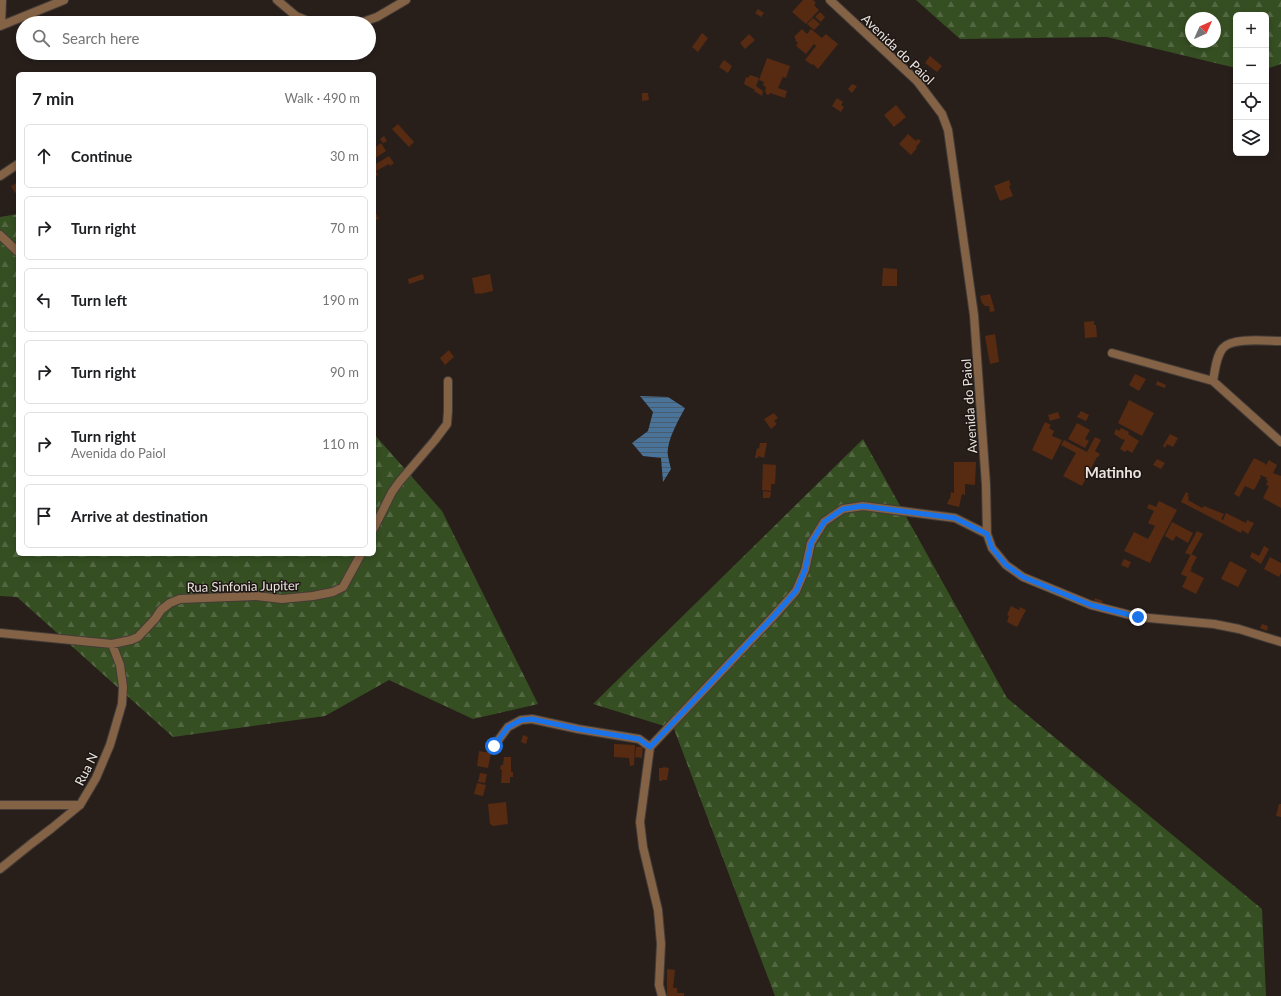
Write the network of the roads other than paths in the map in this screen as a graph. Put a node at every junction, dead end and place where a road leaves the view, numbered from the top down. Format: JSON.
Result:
{"nodes":[{"id":1,"x":2,"y":0,"type":"edge"},
{"id":2,"x":64,"y":0,"type":"edge"},
{"id":3,"x":277,"y":0,"type":"edge"},
{"id":4,"x":406,"y":0,"type":"edge"},
{"id":5,"x":830,"y":0,"type":"edge"},
{"id":6,"x":25,"y":16,"type":"edge"},
{"id":7,"x":296,"y":16,"type":"edge"},
{"id":8,"x":376,"y":17,"type":"edge"},
{"id":9,"x":16,"y":20,"type":"edge"},
{"id":10,"x":1,"y":26,"type":"edge"},
{"id":11,"x":16,"y":165,"type":"edge"},
{"id":12,"x":0,"y":176,"type":"edge"},
{"id":13,"x":0,"y":235,"type":"edge"},
{"id":14,"x":16,"y":250,"type":"edge"},
{"id":15,"x":1281,"y":341,"type":"edge"},
{"id":16,"x":1112,"y":353,"type":"dead end"},
{"id":17,"x":448,"y":381,"type":"dead end"},
{"id":18,"x":1213,"y":381,"type":"junction"},
{"id":19,"x":1281,"y":442,"type":"edge"},
{"id":20,"x":376,"y":524,"type":"edge"},
{"id":21,"x":987,"y":534,"type":"junction"},
{"id":22,"x":360,"y":556,"type":"edge"},
{"id":23,"x":0,"y":633,"type":"edge"},
{"id":24,"x":1281,"y":642,"type":"edge"},
{"id":25,"x":112,"y":644,"type":"junction"},
{"id":26,"x":494,"y":746,"type":"dead end"},
{"id":27,"x":650,"y":747,"type":"junction"},
{"id":28,"x":0,"y":805,"type":"edge"},
{"id":29,"x":80,"y":805,"type":"junction"},
{"id":30,"x":0,"y":869,"type":"edge"},
{"id":31,"x":662,"y":996,"type":"edge"}],
"edges":[{"from":1,"to":10,"type":"street"},
{"from":2,"to":6,"type":"street"},
{"from":3,"to":7,"type":"street"},
{"from":4,"to":8,"type":"street"},
{"from":5,"to":21,"type":"street","name":"Avenida do Paiol"},
{"from":9,"to":10,"type":"street"},
{"from":11,"to":12,"type":"street"},
{"from":13,"to":14,"type":"street"},
{"from":15,"to":18,"type":"street"},
{"from":16,"to":18,"type":"street"},
{"from":17,"to":20,"type":"street"},
{"from":18,"to":19,"type":"street"},
{"from":21,"to":24,"type":"street","name":"Avenida do Paiol"},
{"from":21,"to":27,"type":"street"},
{"from":22,"to":25,"type":"street","name":"Rua Sinfonia Jupiter"},
{"from":23,"to":25,"type":"street","name":"Rua Sinfonia Jupiter"},
{"from":25,"to":29,"type":"street","name":"Rua N"},
{"from":26,"to":27,"type":"street"},
{"from":27,"to":31,"type":"street"},
{"from":28,"to":29,"type":"street"},
{"from":29,"to":30,"type":"street","name":"Rua N"}]}
